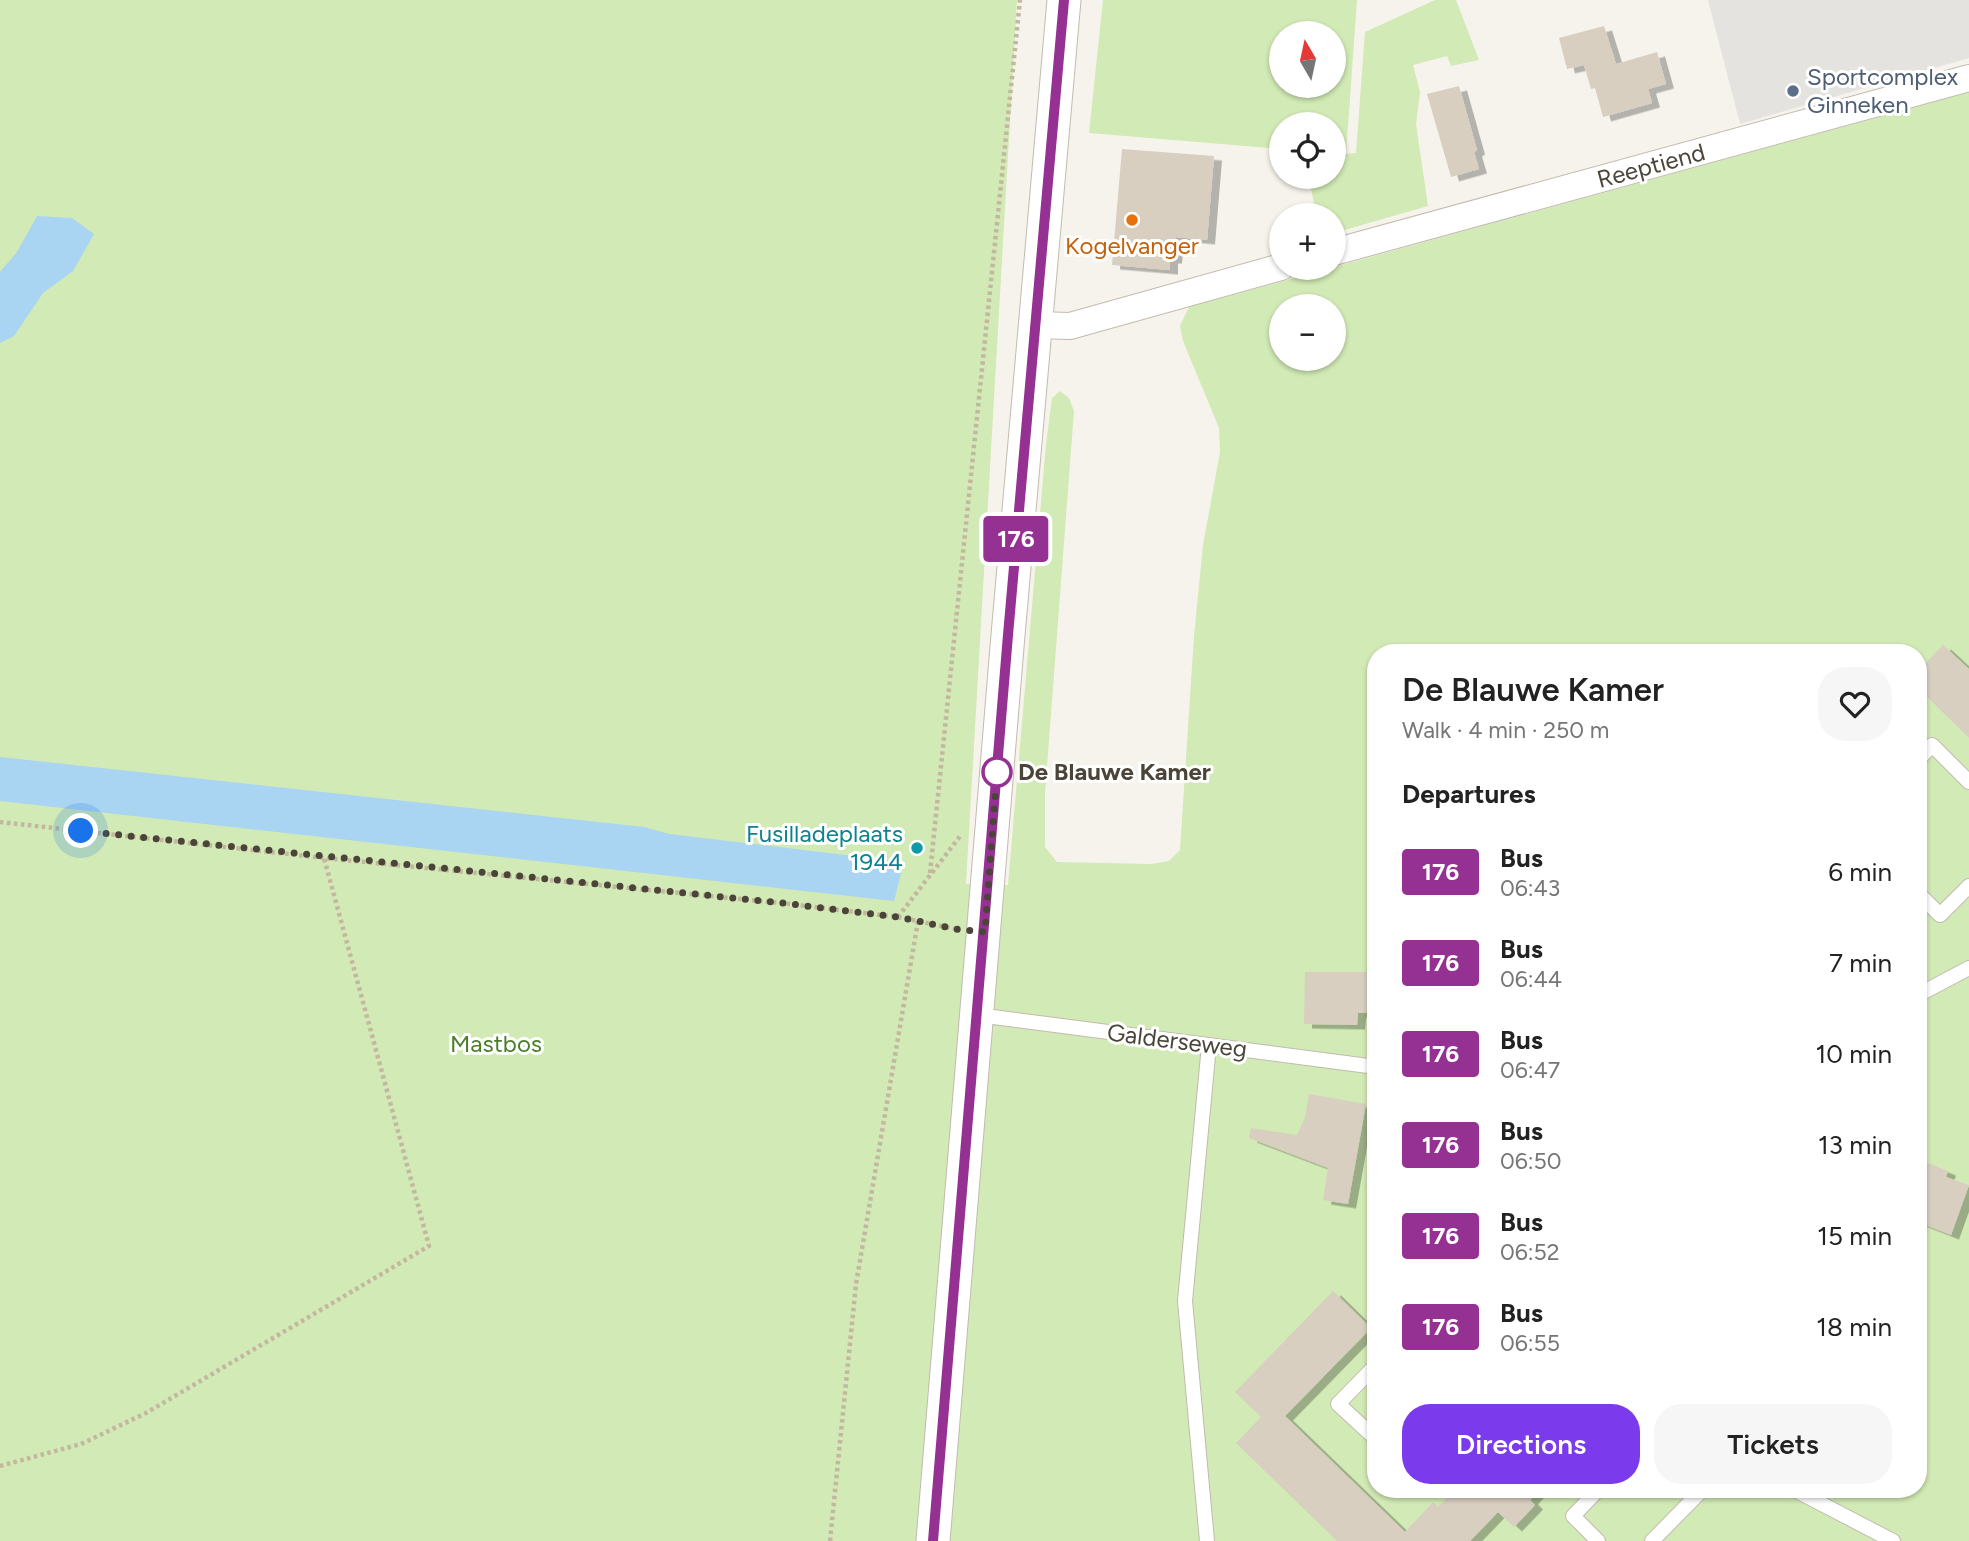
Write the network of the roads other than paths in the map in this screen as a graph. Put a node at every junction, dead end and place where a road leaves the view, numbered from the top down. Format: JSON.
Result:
{"nodes":[{"id":1,"x":1064,"y":0,"type":"edge"},
{"id":2,"x":1969,"y":78,"type":"edge"},
{"id":3,"x":1346,"y":250,"type":"edge"},
{"id":4,"x":1269,"y":270,"type":"edge"},
{"id":5,"x":1035,"y":325,"type":"junction"},
{"id":6,"x":1927,"y":750,"type":"edge"},
{"id":7,"x":1969,"y":782,"type":"edge"},
{"id":8,"x":1969,"y":886,"type":"edge"},
{"id":9,"x":1927,"y":902,"type":"edge"},
{"id":10,"x":1969,"y":968,"type":"edge"},
{"id":11,"x":1927,"y":990,"type":"edge"},
{"id":12,"x":978,"y":1015,"type":"junction"},
{"id":13,"x":1209,"y":1045,"type":"junction"},
{"id":14,"x":1367,"y":1066,"type":"edge"},
{"id":15,"x":1367,"y":1374,"type":"edge"},
{"id":16,"x":1367,"y":1431,"type":"edge"},
{"id":17,"x":1590,"y":1498,"type":"edge"},
{"id":18,"x":1694,"y":1498,"type":"edge"},
{"id":19,"x":1810,"y":1498,"type":"edge"},
{"id":20,"x":933,"y":1541,"type":"edge"},
{"id":21,"x":1207,"y":1541,"type":"edge"},
{"id":22,"x":1598,"y":1541,"type":"edge"},
{"id":23,"x":1652,"y":1541,"type":"edge"},
{"id":24,"x":1894,"y":1541,"type":"edge"}],
"edges":[{"from":1,"to":5,"type":"street"},
{"from":2,"to":3,"type":"street","name":"Reeptiend"},
{"from":4,"to":5,"type":"street"},
{"from":5,"to":12,"type":"street"},
{"from":6,"to":7,"type":"lane"},
{"from":8,"to":9,"type":"lane"},
{"from":10,"to":11,"type":"lane"},
{"from":12,"to":13,"type":"lane","name":"Galderseweg"},
{"from":12,"to":20,"type":"street"},
{"from":13,"to":14,"type":"lane","name":"Galderseweg"},
{"from":13,"to":21,"type":"lane"},
{"from":15,"to":16,"type":"lane"},
{"from":17,"to":22,"type":"lane"},
{"from":18,"to":23,"type":"lane"},
{"from":19,"to":24,"type":"lane"}]}
